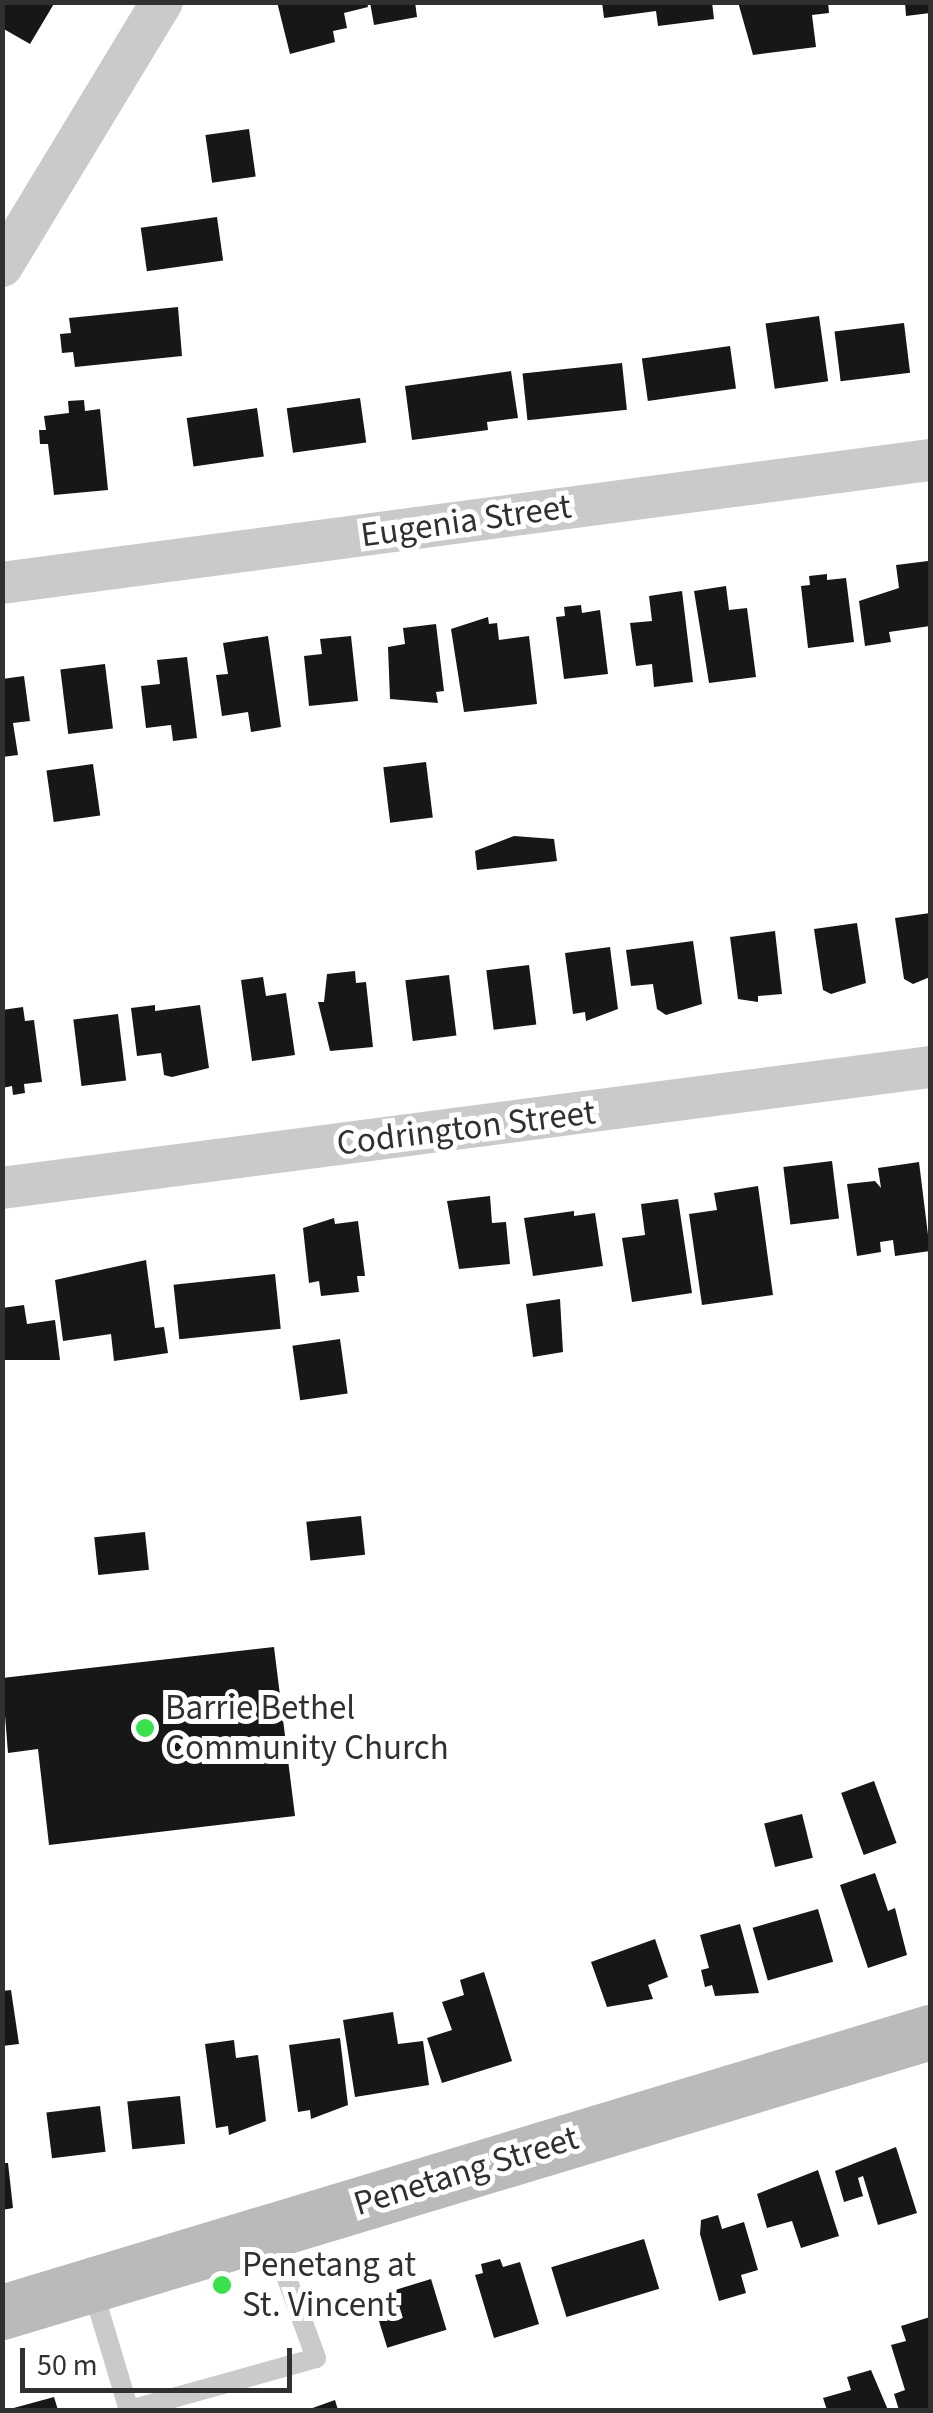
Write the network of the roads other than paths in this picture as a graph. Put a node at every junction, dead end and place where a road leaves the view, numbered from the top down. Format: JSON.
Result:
{"nodes":[{"id":1,"x":162,"y":2,"type":"edge"},
{"id":2,"x":2,"y":266,"type":"edge"},
{"id":3,"x":930,"y":460,"type":"edge"},
{"id":4,"x":2,"y":583,"type":"edge"},
{"id":5,"x":930,"y":1067,"type":"edge"},
{"id":6,"x":2,"y":1188,"type":"edge"},
{"id":7,"x":930,"y":2032,"type":"edge"},
{"id":8,"x":270,"y":2230,"type":"junction"},
{"id":9,"x":92,"y":2285,"type":"junction"},
{"id":10,"x":2,"y":2312,"type":"edge"},
{"id":11,"x":130,"y":2410,"type":"edge"}],
"edges":[{"from":1,"to":2,"type":"street"},
{"from":3,"to":4,"type":"street","name":"Eugenia Street"},
{"from":5,"to":6,"type":"street","name":"Codrington Street"},
{"from":7,"to":8,"type":"street","name":"Penetang Street"},
{"from":8,"to":9,"type":"street","name":"Penetang Street"},
{"from":8,"to":11,"type":"lane"},
{"from":9,"to":10,"type":"street","name":"Penetang Street"},
{"from":9,"to":11,"type":"lane"}]}
